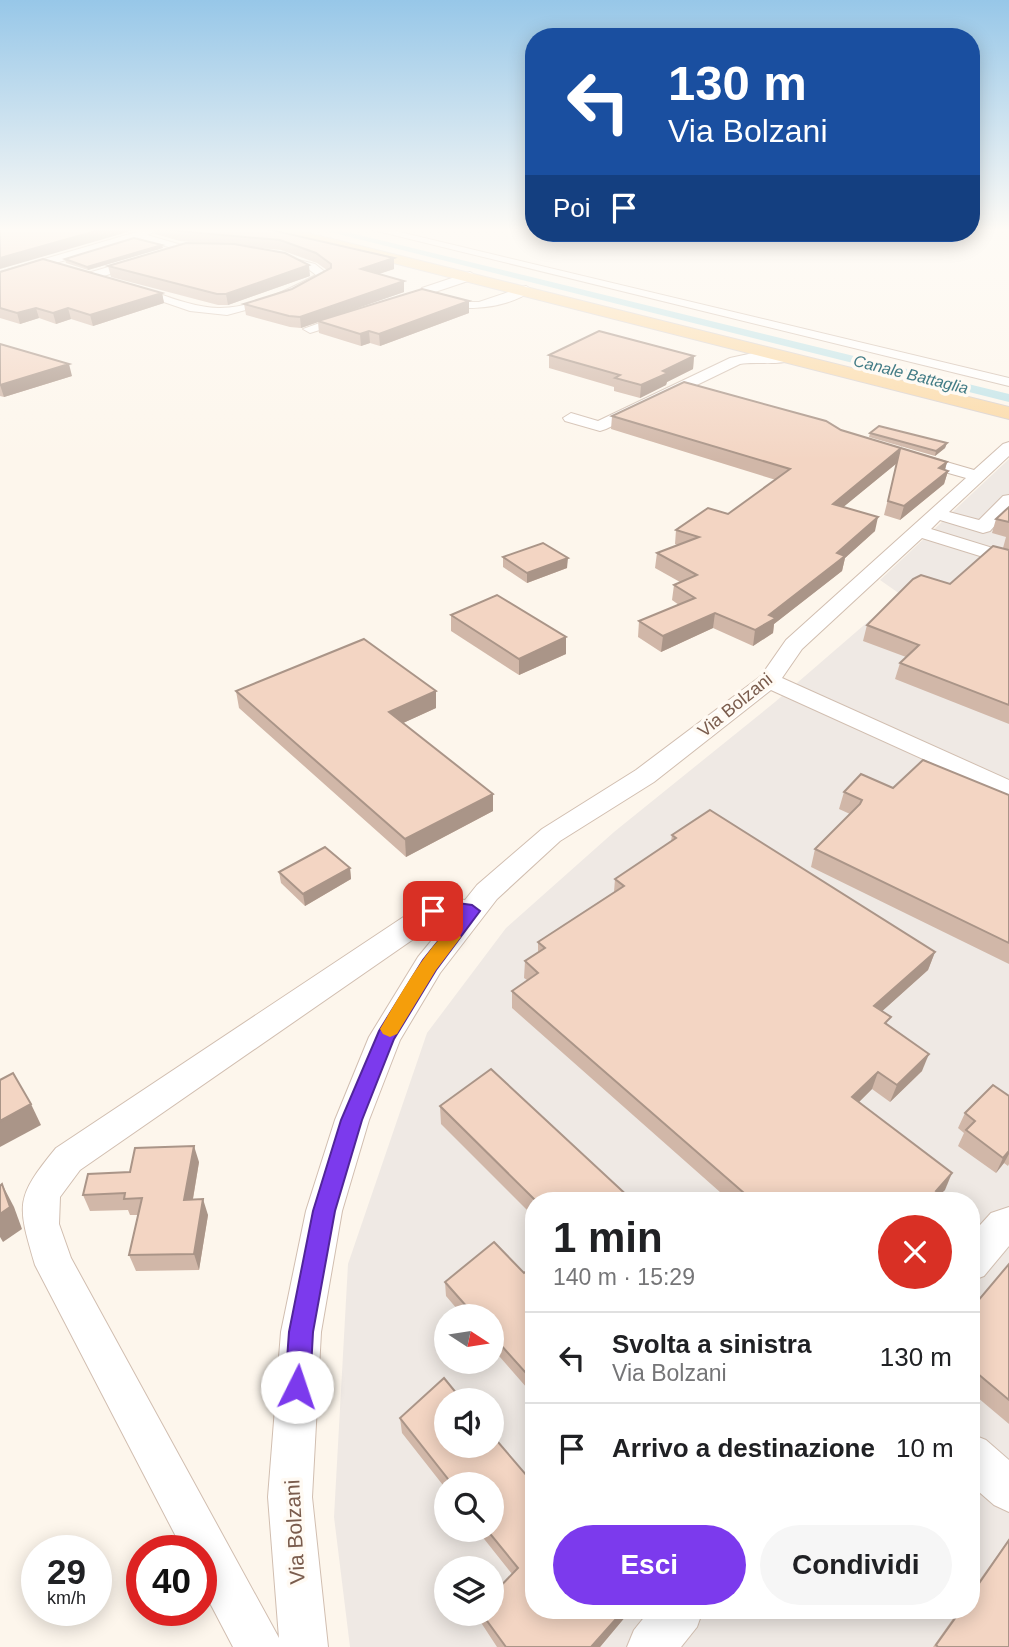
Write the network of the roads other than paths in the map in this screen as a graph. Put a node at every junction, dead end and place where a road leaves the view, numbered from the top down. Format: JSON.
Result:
{"nodes":[{"id":1,"x":196,"y":306,"type":"edge"},
{"id":2,"x":248,"y":306,"type":"edge"},
{"id":3,"x":583,"y":306,"type":"edge"},
{"id":4,"x":697,"y":306,"type":"edge"},
{"id":5,"x":371,"y":309,"type":"edge"},
{"id":6,"x":310,"y":329,"type":"edge"},
{"id":7,"x":747,"y":352,"type":"junction"},
{"id":8,"x":725,"y":365,"type":"junction"},
{"id":9,"x":827,"y":366,"type":"junction"},
{"id":10,"x":1009,"y":379,"type":"edge"},
{"id":11,"x":683,"y":388,"type":"junction"},
{"id":12,"x":701,"y":394,"type":"edge"},
{"id":13,"x":1009,"y":413,"type":"edge"},
{"id":14,"x":571,"y":418,"type":"dead end"},
{"id":15,"x":1009,"y":447,"type":"edge"},
{"id":16,"x":898,"y":453,"type":"edge"},
{"id":17,"x":978,"y":476,"type":"junction"},
{"id":18,"x":1009,"y":500,"type":"edge"},
{"id":19,"x":929,"y":522,"type":"junction"},
{"id":20,"x":1009,"y":559,"type":"edge"},
{"id":21,"x":769,"y":681,"type":"junction"},
{"id":22,"x":1009,"y":790,"type":"edge"},
{"id":23,"x":472,"y":911,"type":"junction"},
{"id":24,"x":1009,"y":1224,"type":"edge"},
{"id":25,"x":980,"y":1253,"type":"edge"},
{"id":26,"x":980,"y":1463,"type":"edge"},
{"id":27,"x":1009,"y":1490,"type":"edge"},
{"id":28,"x":673,"y":1619,"type":"edge"},
{"id":29,"x":290,"y":1646,"type":"edge"},
{"id":30,"x":651,"y":1647,"type":"edge"}],
"edges":[{"from":1,"to":2,"type":"street"},
{"from":3,"to":7,"type":"main road"},
{"from":4,"to":10,"type":"street"},
{"from":5,"to":6,"type":"street"},
{"from":7,"to":8,"type":"street"},
{"from":7,"to":9,"type":"main road"},
{"from":8,"to":9,"type":"street"},
{"from":8,"to":11,"type":"street"},
{"from":9,"to":13,"type":"main road"},
{"from":11,"to":12,"type":"street"},
{"from":11,"to":14,"type":"street"},
{"from":15,"to":17,"type":"street","name":"Via Bolzani"},
{"from":16,"to":17,"type":"street"},
{"from":17,"to":19,"type":"street","name":"Via Bolzani"},
{"from":18,"to":19,"type":"street"},
{"from":19,"to":20,"type":"street"},
{"from":19,"to":21,"type":"street","name":"Via Bolzani"},
{"from":21,"to":22,"type":"street"},
{"from":21,"to":23,"type":"street","name":"Via Bolzani"},
{"from":23,"to":29,"type":"street","name":"Via Bolzani"},
{"from":23,"to":29,"type":"street"},
{"from":24,"to":25,"type":"lane"},
{"from":26,"to":27,"type":"street"},
{"from":28,"to":30,"type":"street"}]}
